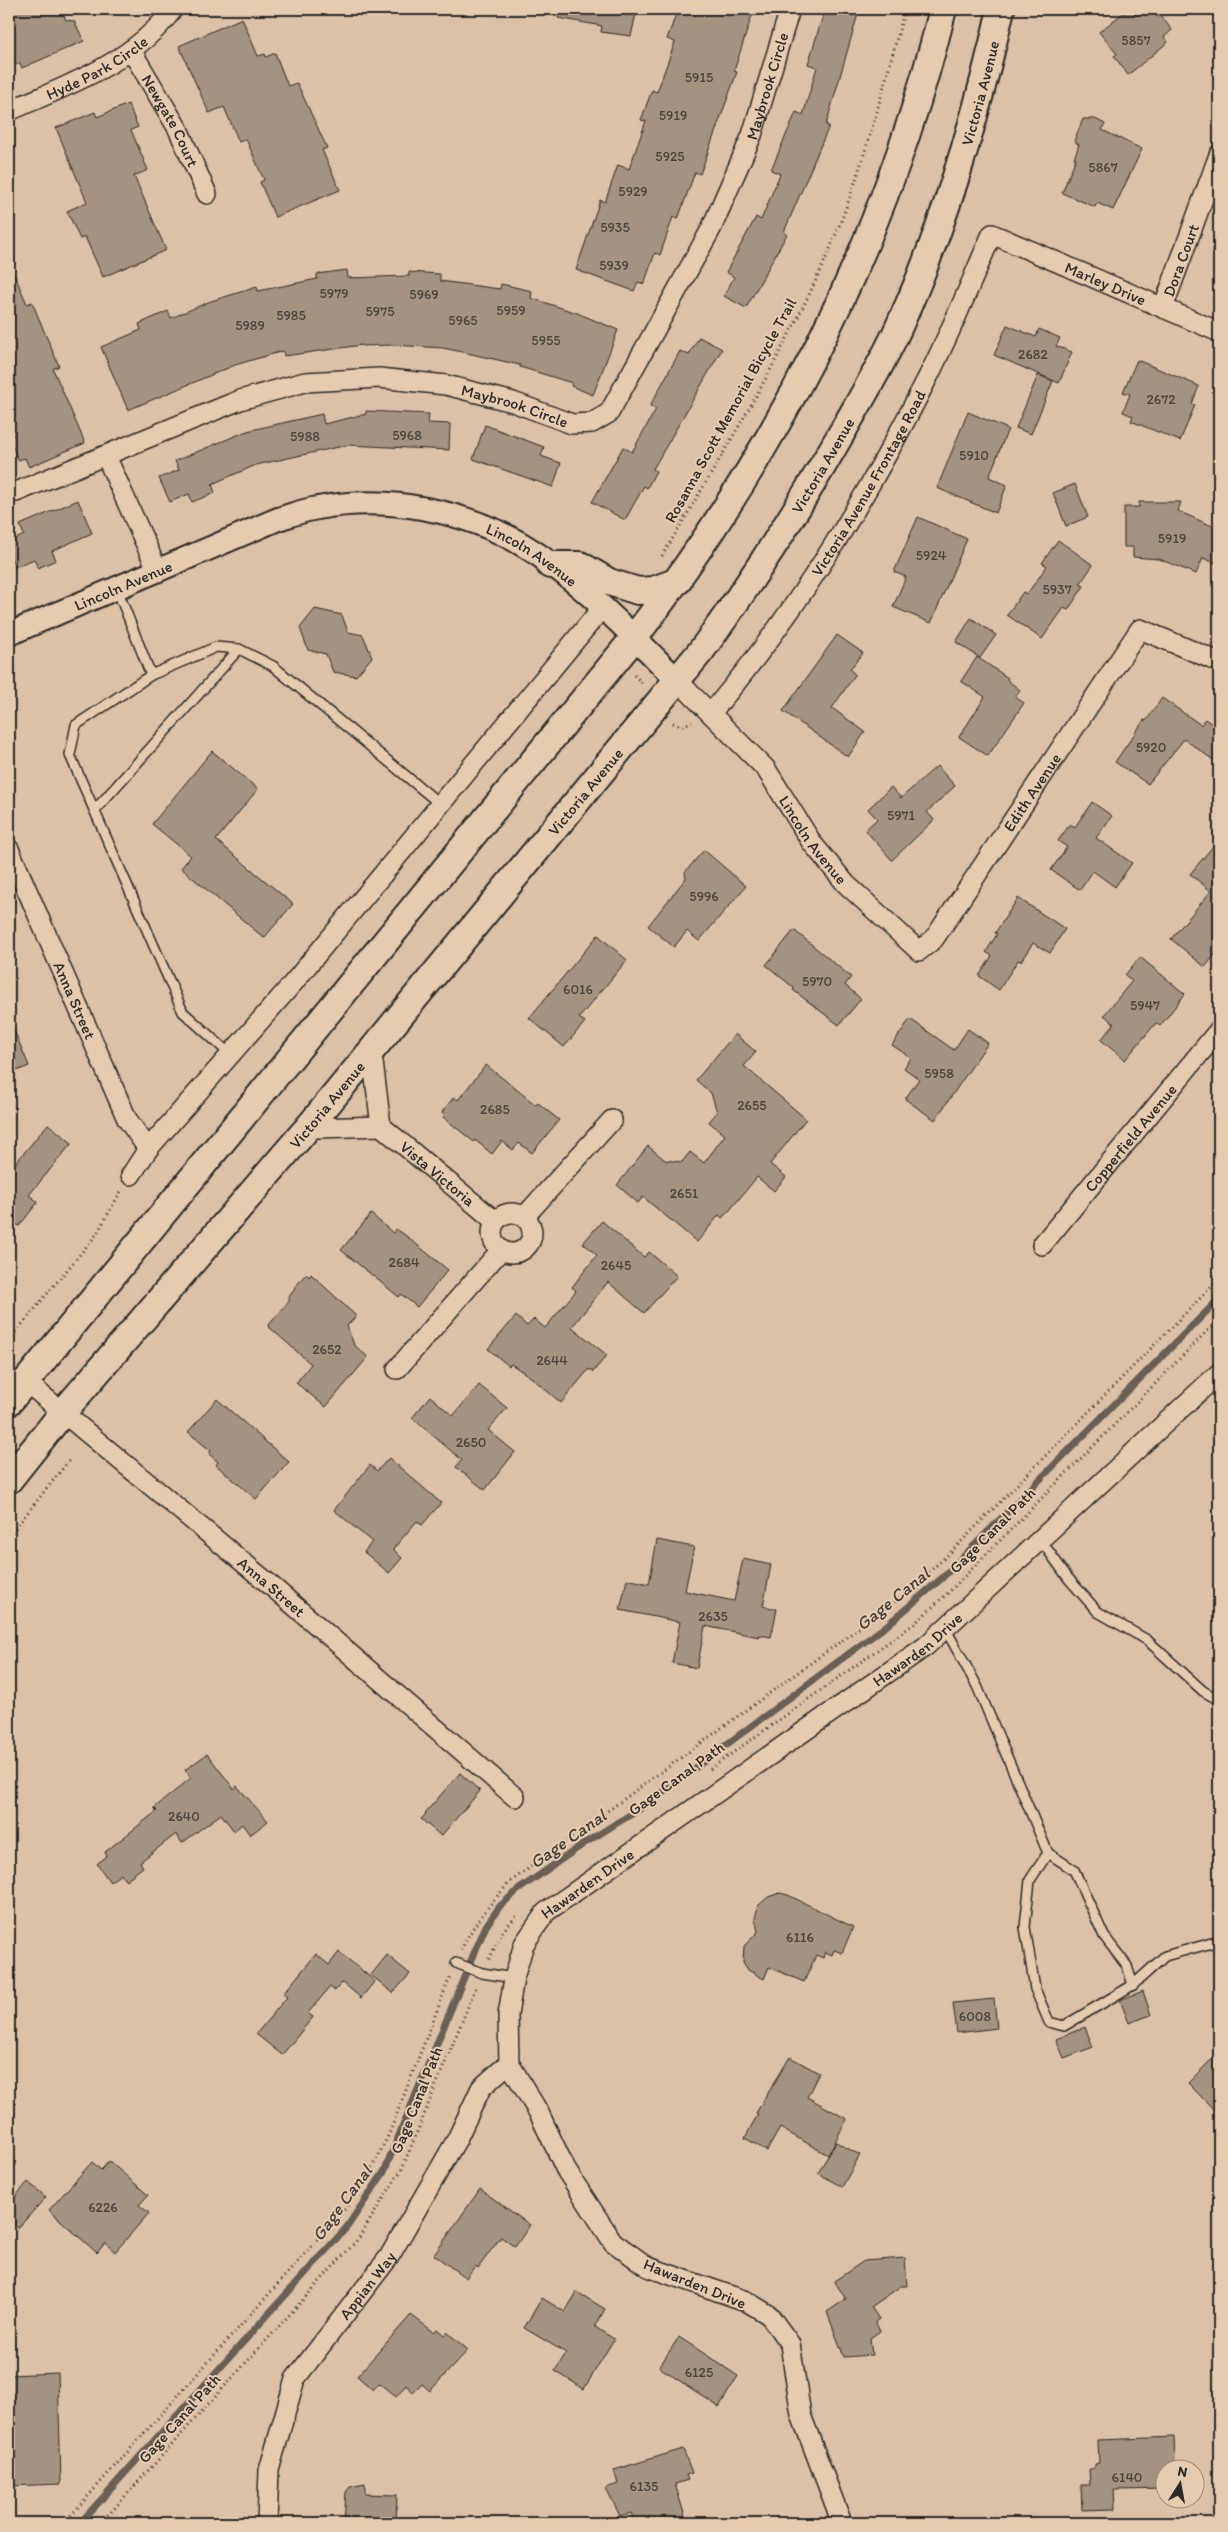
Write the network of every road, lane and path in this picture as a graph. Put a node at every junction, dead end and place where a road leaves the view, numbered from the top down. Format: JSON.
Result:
{"nodes":[{"id":1,"x":173,"y":9,"type":"edge"},
{"id":2,"x":790,"y":9,"type":"edge"},
{"id":3,"x":905,"y":9,"type":"edge"},
{"id":4,"x":943,"y":9,"type":"edge"},
{"id":5,"x":1001,"y":9,"type":"edge"},
{"id":6,"x":131,"y":50,"type":"junction"},
{"id":7,"x":9,"y":111,"type":"edge"},
{"id":8,"x":1219,"y":155,"type":"edge"},
{"id":9,"x":207,"y":194,"type":"dead end"},
{"id":10,"x":992,"y":234,"type":"joint"},
{"id":11,"x":1163,"y":308,"type":"junction"},
{"id":12,"x":1219,"y":332,"type":"edge"},
{"id":13,"x":106,"y":456,"type":"junction"},
{"id":14,"x":9,"y":492,"type":"edge"},
{"id":15,"x":657,"y":564,"type":"dead end"},
{"id":16,"x":550,"y":565,"type":"junction"},
{"id":17,"x":157,"y":569,"type":"junction"},
{"id":18,"x":678,"y":581,"type":"junction"},
{"id":19,"x":116,"y":587,"type":"junction"},
{"id":20,"x":602,"y":608,"type":"junction"},
{"id":21,"x":9,"y":634,"type":"edge"},
{"id":22,"x":634,"y":638,"type":"junction"},
{"id":23,"x":239,"y":649,"type":"junction"},
{"id":24,"x":618,"y":657,"type":"junction"},
{"id":25,"x":1219,"y":662,"type":"edge"},
{"id":26,"x":151,"y":675,"type":"junction"},
{"id":27,"x":677,"y":680,"type":"junction"},
{"id":28,"x":658,"y":703,"type":"junction"},
{"id":29,"x":712,"y":712,"type":"junction"},
{"id":30,"x":440,"y":804,"type":"junction"},
{"id":31,"x":95,"y":810,"type":"junction"},
{"id":32,"x":9,"y":849,"type":"edge"},
{"id":33,"x":919,"y":951,"type":"joint"},
{"id":34,"x":1219,"y":1030,"type":"edge"},
{"id":35,"x":368,"y":1053,"type":"junction"},
{"id":36,"x":231,"y":1056,"type":"junction"},
{"id":37,"x":612,"y":1120,"type":"dead end"},
{"id":38,"x":310,"y":1124,"type":"junction"},
{"id":39,"x":381,"y":1126,"type":"junction"},
{"id":40,"x":148,"y":1149,"type":"junction"},
{"id":41,"x":131,"y":1175,"type":"joint"},
{"id":42,"x":525,"y":1216,"type":"junction"},
{"id":43,"x":495,"y":1221,"type":"junction"},
{"id":44,"x":1042,"y":1244,"type":"dead end"},
{"id":45,"x":500,"y":1251,"type":"junction"},
{"id":46,"x":1219,"y":1319,"type":"edge"},
{"id":47,"x":9,"y":1340,"type":"edge"},
{"id":48,"x":397,"y":1369,"type":"dead end"},
{"id":49,"x":1219,"y":1373,"type":"edge"},
{"id":50,"x":25,"y":1381,"type":"junction"},
{"id":51,"x":9,"y":1402,"type":"edge"},
{"id":52,"x":64,"y":1412,"type":"junction"},
{"id":53,"x":71,"y":1458,"type":"dead end"},
{"id":54,"x":9,"y":1480,"type":"edge"},
{"id":55,"x":9,"y":1536,"type":"edge"},
{"id":56,"x":1040,"y":1539,"type":"junction"},
{"id":57,"x":945,"y":1628,"type":"junction"},
{"id":58,"x":1219,"y":1700,"type":"edge"},
{"id":59,"x":704,"y":1774,"type":"dead end"},
{"id":60,"x":515,"y":1797,"type":"dead end"},
{"id":61,"x":1048,"y":1853,"type":"junction"},
{"id":62,"x":522,"y":1908,"type":"dead end"},
{"id":63,"x":1219,"y":1941,"type":"edge"},
{"id":64,"x":456,"y":1963,"type":"dead end"},
{"id":65,"x":479,"y":1972,"type":"junction"},
{"id":66,"x":514,"y":1978,"type":"junction"},
{"id":67,"x":1133,"y":1985,"type":"junction"},
{"id":68,"x":509,"y":2063,"type":"junction"},
{"id":69,"x":100,"y":2523,"type":"edge"},
{"id":70,"x":267,"y":2523,"type":"edge"},
{"id":71,"x":842,"y":2523,"type":"edge"}],
"edges":[{"from":1,"to":6,"type":"street","name":"Hyde Park Circle"},
{"from":2,"to":13,"type":"street","name":"Maybrook Circle"},
{"from":3,"to":15,"type":"path","name":"Rosanna Scott Memorial Bicycle Trail"},
{"from":4,"to":18,"type":"main road"},
{"from":5,"to":27,"type":"main road","name":"Victoria Avenue"},
{"from":6,"to":7,"type":"street","name":"Hyde Park Circle"},
{"from":6,"to":9,"type":"street","name":"Newgate Court"},
{"from":8,"to":11,"type":"street","name":"Dora Court"},
{"from":10,"to":11,"type":"street","name":"Marley Drive"},
{"from":10,"to":29,"type":"street","name":"Victoria Avenue Frontage Road"},
{"from":11,"to":12,"type":"street","name":"Marley Drive"},
{"from":13,"to":14,"type":"street"},
{"from":13,"to":17,"type":"street"},
{"from":16,"to":17,"type":"street","name":"Lincoln Avenue"},
{"from":16,"to":18,"type":"main road"},
{"from":16,"to":20,"type":"street","name":"Lincoln Avenue"},
{"from":17,"to":19,"type":"street","name":"Lincoln Avenue"},
{"from":18,"to":22,"type":"main road"},
{"from":19,"to":21,"type":"street","name":"Lincoln Avenue"},
{"from":19,"to":26,"type":"lane"},
{"from":20,"to":22,"type":"street","name":"Lincoln Avenue"},
{"from":20,"to":30,"type":"street"},
{"from":22,"to":24,"type":"main road"},
{"from":22,"to":27,"type":"street","name":"Lincoln Avenue"},
{"from":23,"to":26,"type":"lane"},
{"from":23,"to":30,"type":"lane"},
{"from":23,"to":31,"type":"lane"},
{"from":24,"to":28,"type":"path"},
{"from":24,"to":50,"type":"main road"},
{"from":25,"to":33,"type":"street","name":"Edith Avenue"},
{"from":26,"to":31,"type":"lane"},
{"from":27,"to":28,"type":"main road","name":"Victoria Avenue"},
{"from":27,"to":29,"type":"street","name":"Lincoln Avenue"},
{"from":28,"to":29,"type":"path"},
{"from":28,"to":35,"type":"main road","name":"Victoria Avenue"},
{"from":29,"to":33,"type":"street","name":"Lincoln Avenue"},
{"from":30,"to":36,"type":"street"},
{"from":31,"to":36,"type":"lane"},
{"from":32,"to":40,"type":"street","name":"Anna Street"},
{"from":34,"to":44,"type":"street","name":"Copperfield Avenue"},
{"from":35,"to":38,"type":"main road","name":"Victoria Avenue"},
{"from":35,"to":39,"type":"street"},
{"from":36,"to":40,"type":"street"},
{"from":37,"to":42,"type":"street"},
{"from":38,"to":39,"type":"street"},
{"from":38,"to":52,"type":"main road","name":"Victoria Avenue"},
{"from":39,"to":43,"type":"street","name":"Vista Victoria"},
{"from":40,"to":41,"type":"street"},
{"from":41,"to":47,"type":"path"},
{"from":42,"to":43,"type":"street"},
{"from":42,"to":45,"type":"street"},
{"from":43,"to":45,"type":"street"},
{"from":45,"to":48,"type":"street"},
{"from":46,"to":59,"type":"path","name":"Gage Canal Path"},
{"from":49,"to":56,"type":"street","name":"Hawarden Drive"},
{"from":50,"to":51,"type":"main road"},
{"from":50,"to":52,"type":"street","name":"Anna Street"},
{"from":52,"to":54,"type":"main road","name":"Victoria Avenue"},
{"from":52,"to":60,"type":"street","name":"Anna Street"},
{"from":53,"to":55,"type":"path"},
{"from":56,"to":57,"type":"street","name":"Hawarden Drive"},
{"from":56,"to":58,"type":"lane"},
{"from":57,"to":61,"type":"lane"},
{"from":57,"to":66,"type":"street","name":"Hawarden Drive"},
{"from":61,"to":67,"type":"lane"},
{"from":61,"to":67,"type":"lane"},
{"from":62,"to":65,"type":"path","name":"Gage Canal Path"},
{"from":63,"to":67,"type":"lane"},
{"from":64,"to":65,"type":"lane"},
{"from":65,"to":66,"type":"lane"},
{"from":65,"to":69,"type":"path","name":"Gage Canal Path"},
{"from":66,"to":68,"type":"street","name":"Hawarden Drive"},
{"from":68,"to":70,"type":"street","name":"Appian Way"},
{"from":68,"to":71,"type":"street","name":"Hawarden Drive"}]}
